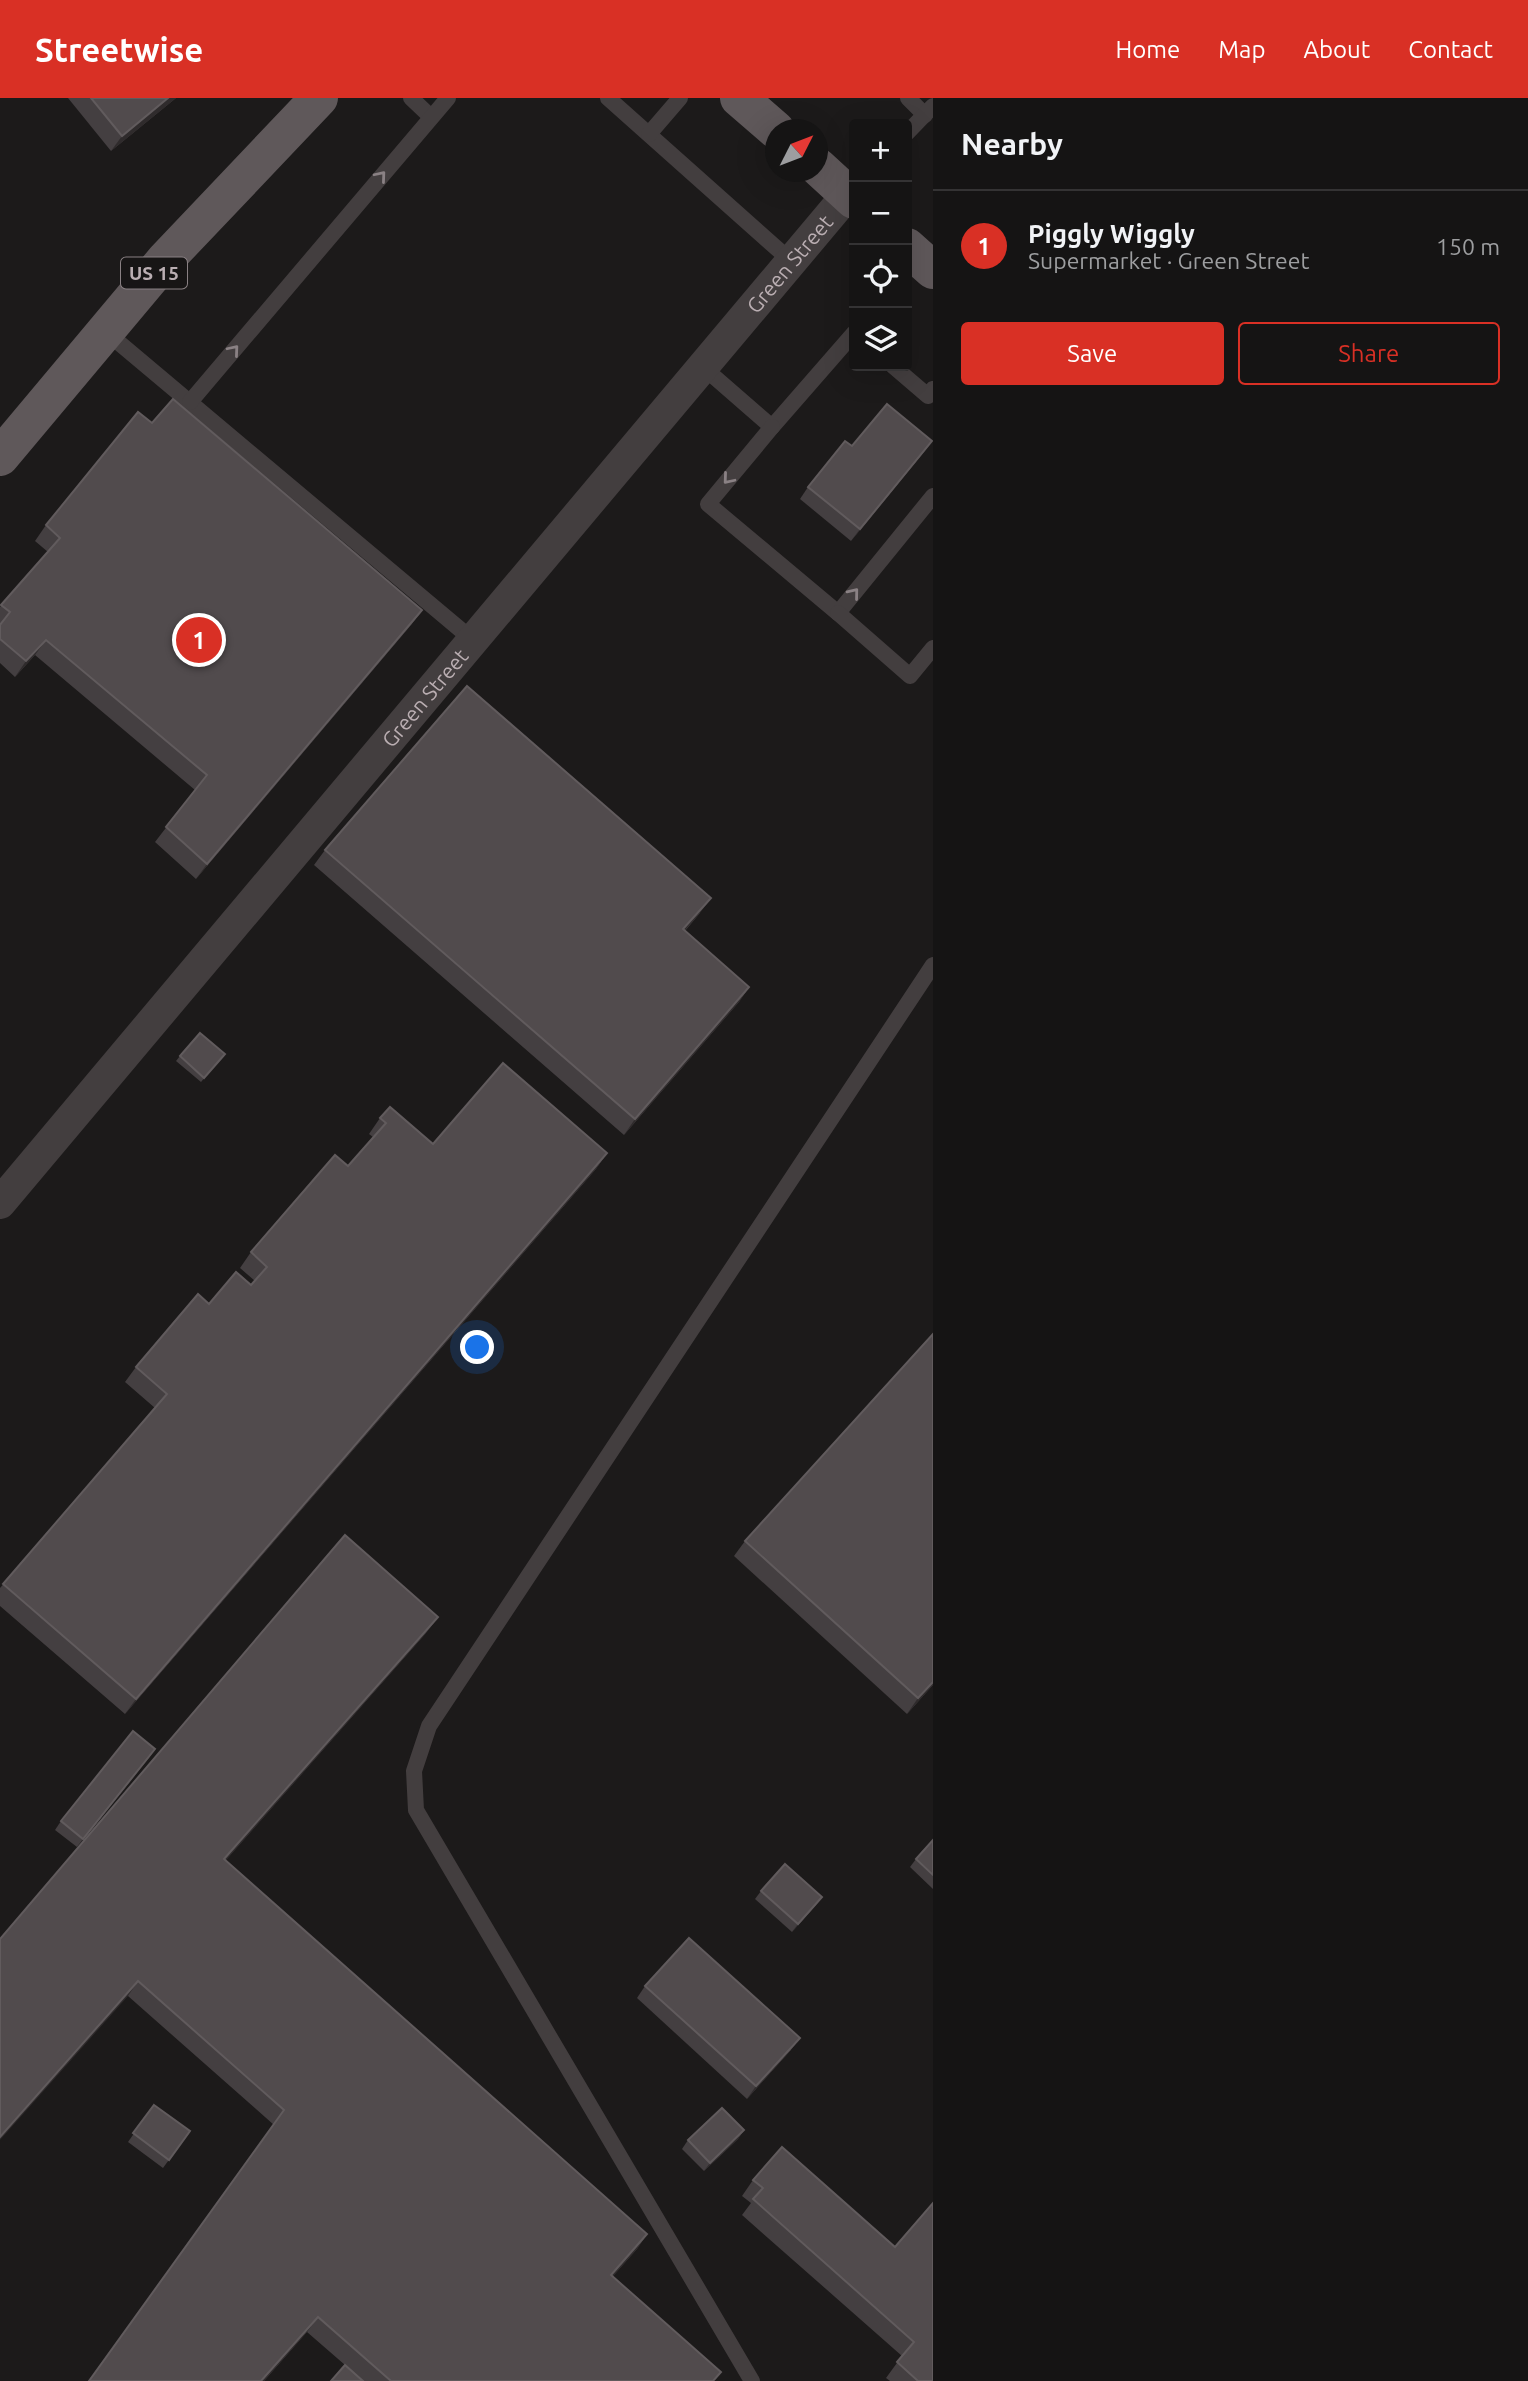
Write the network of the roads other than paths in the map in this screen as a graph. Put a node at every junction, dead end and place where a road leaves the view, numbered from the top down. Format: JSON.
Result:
{"nodes":[{"id":1,"x":318,"y":98,"type":"edge"},
{"id":2,"x":411,"y":98,"type":"edge"},
{"id":3,"x":448,"y":98,"type":"edge"},
{"id":4,"x":608,"y":98,"type":"edge"},
{"id":5,"x":680,"y":98,"type":"edge"},
{"id":6,"x":739,"y":98,"type":"edge"},
{"id":7,"x":908,"y":98,"type":"edge"},
{"id":8,"x":929,"y":110,"type":"edge"},
{"id":9,"x":431,"y":117,"type":"junction"},
{"id":10,"x":765,"y":121,"type":"edge"},
{"id":11,"x":912,"y":128,"type":"edge"},
{"id":12,"x":649,"y":134,"type":"junction"},
{"id":13,"x":828,"y":175,"type":"edge"},
{"id":14,"x":849,"y":192,"type":"edge"},
{"id":15,"x":849,"y":197,"type":"edge"},
{"id":16,"x":912,"y":251,"type":"edge"},
{"id":17,"x":791,"y":261,"type":"junction"},
{"id":18,"x":933,"y":270,"type":"edge"},
{"id":19,"x":105,"y":331,"type":"junction"},
{"id":20,"x":849,"y":339,"type":"edge"},
{"id":21,"x":703,"y":367,"type":"junction"},
{"id":22,"x":900,"y":371,"type":"edge"},
{"id":23,"x":931,"y":395,"type":"edge"},
{"id":24,"x":190,"y":402,"type":"junction"},
{"id":25,"x":772,"y":427,"type":"junction"},
{"id":26,"x":0,"y":457,"type":"edge"},
{"id":27,"x":933,"y":496,"type":"edge"},
{"id":28,"x":838,"y":613,"type":"junction"},
{"id":29,"x":474,"y":641,"type":"junction"},
{"id":30,"x":933,"y":648,"type":"edge"},
{"id":31,"x":933,"y":965,"type":"edge"},
{"id":32,"x":0,"y":1203,"type":"edge"},
{"id":33,"x":752,"y":2381,"type":"edge"}],
"edges":[{"from":1,"to":19,"type":"main road","number":"US 15"},
{"from":2,"to":9,"type":"lane"},
{"from":3,"to":9,"type":"lane"},
{"from":4,"to":12,"type":"lane"},
{"from":5,"to":12,"type":"lane"},
{"from":6,"to":10,"type":"main road"},
{"from":7,"to":8,"type":"lane"},
{"from":8,"to":11,"type":"lane"},
{"from":24,"to":9,"type":"lane","one_way":true},
{"from":12,"to":17,"type":"lane"},
{"from":13,"to":14,"type":"main road"},
{"from":15,"to":17,"type":"street","name":"Green Street"},
{"from":16,"to":18,"type":"main road"},
{"from":17,"to":21,"type":"street","name":"Green Street"},
{"from":19,"to":24,"type":"lane"},
{"from":19,"to":26,"type":"main road","number":"US 15"},
{"from":20,"to":25,"type":"lane"},
{"from":21,"to":25,"type":"lane"},
{"from":21,"to":29,"type":"street","name":"Green Street"},
{"from":22,"to":23,"type":"lane"},
{"from":24,"to":29,"type":"lane"},
{"from":25,"to":28,"type":"lane","one_way":true},
{"from":28,"to":27,"type":"lane","one_way":true},
{"from":28,"to":30,"type":"lane"},
{"from":29,"to":32,"type":"street","name":"Green Street"},
{"from":31,"to":33,"type":"lane"}]}
